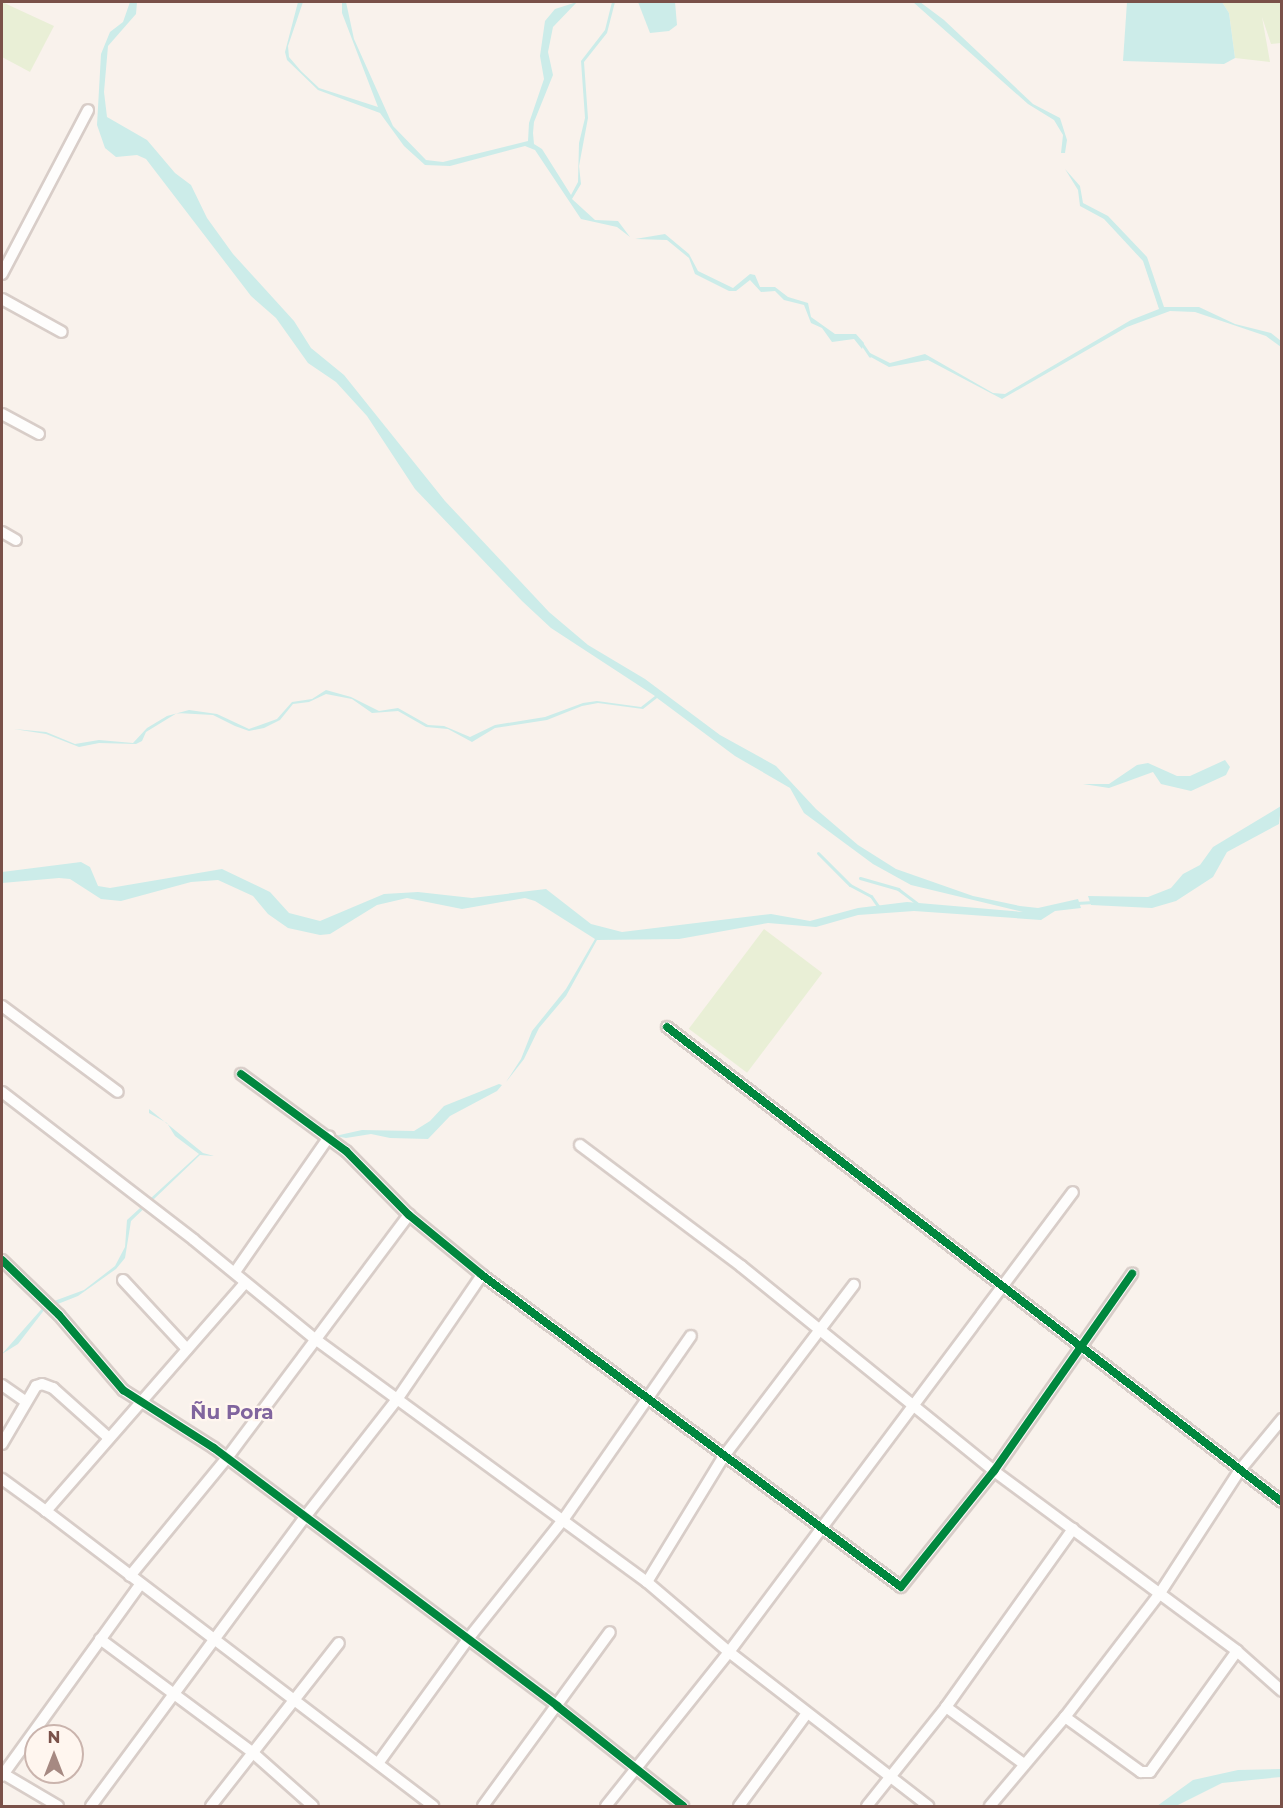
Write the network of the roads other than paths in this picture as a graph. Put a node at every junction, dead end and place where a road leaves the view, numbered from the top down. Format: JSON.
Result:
{"nodes":[{"id":1,"x":87,"y":110,"type":"dead end"},
{"id":2,"x":2,"y":274,"type":"edge"},
{"id":3,"x":2,"y":299,"type":"edge"},
{"id":4,"x":62,"y":332,"type":"dead end"},
{"id":5,"x":2,"y":414,"type":"edge"},
{"id":6,"x":39,"y":434,"type":"dead end"},
{"id":7,"x":2,"y":532,"type":"edge"},
{"id":8,"x":16,"y":540,"type":"dead end"},
{"id":9,"x":2,"y":1006,"type":"edge"},
{"id":10,"x":667,"y":1027,"type":"dead end"},
{"id":11,"x":241,"y":1074,"type":"dead end"},
{"id":12,"x":2,"y":1092,"type":"edge"},
{"id":13,"x":118,"y":1092,"type":"dead end"},
{"id":14,"x":329,"y":1137,"type":"junction"},
{"id":15,"x":580,"y":1145,"type":"dead end"},
{"id":16,"x":1073,"y":1192,"type":"dead end"},
{"id":17,"x":409,"y":1215,"type":"junction"},
{"id":18,"x":2,"y":1260,"type":"edge"},
{"id":19,"x":235,"y":1272,"type":"junction"},
{"id":20,"x":1132,"y":1274,"type":"dead end"},
{"id":21,"x":482,"y":1275,"type":"junction"},
{"id":22,"x":123,"y":1280,"type":"dead end"},
{"id":23,"x":244,"y":1283,"type":"junction"},
{"id":24,"x":854,"y":1285,"type":"dead end"},
{"id":25,"x":1002,"y":1285,"type":"junction"},
{"id":26,"x":818,"y":1329,"type":"junction"},
{"id":27,"x":691,"y":1336,"type":"dead end"},
{"id":28,"x":315,"y":1339,"type":"junction"},
{"id":29,"x":1083,"y":1347,"type":"junction"},
{"id":30,"x":187,"y":1349,"type":"junction"},
{"id":31,"x":2,"y":1385,"type":"edge"},
{"id":32,"x":647,"y":1397,"type":"junction"},
{"id":33,"x":398,"y":1398,"type":"junction"},
{"id":34,"x":26,"y":1402,"type":"junction"},
{"id":35,"x":141,"y":1402,"type":"junction"},
{"id":36,"x":911,"y":1404,"type":"junction"},
{"id":37,"x":1281,"y":1419,"type":"edge"},
{"id":38,"x":109,"y":1438,"type":"junction"},
{"id":39,"x":2,"y":1444,"type":"edge"},
{"id":40,"x":724,"y":1456,"type":"junction"},
{"id":41,"x":226,"y":1458,"type":"junction"},
{"id":42,"x":1240,"y":1470,"type":"junction"},
{"id":43,"x":994,"y":1471,"type":"junction"},
{"id":44,"x":2,"y":1479,"type":"edge"},
{"id":45,"x":1281,"y":1502,"type":"edge"},
{"id":46,"x":46,"y":1511,"type":"junction"},
{"id":47,"x":305,"y":1517,"type":"junction"},
{"id":48,"x":563,"y":1520,"type":"junction"},
{"id":49,"x":820,"y":1529,"type":"junction"},
{"id":50,"x":1073,"y":1529,"type":"junction"},
{"id":51,"x":130,"y":1576,"type":"junction"},
{"id":52,"x":646,"y":1582,"type":"junction"},
{"id":53,"x":140,"y":1585,"type":"junction"},
{"id":54,"x":1160,"y":1593,"type":"junction"},
{"id":55,"x":610,"y":1632,"type":"dead end"},
{"id":56,"x":100,"y":1639,"type":"junction"},
{"id":57,"x":217,"y":1639,"type":"junction"},
{"id":58,"x":468,"y":1639,"type":"junction"},
{"id":59,"x":339,"y":1643,"type":"dead end"},
{"id":60,"x":1237,"y":1651,"type":"junction"},
{"id":61,"x":729,"y":1652,"type":"junction"},
{"id":62,"x":1281,"y":1691,"type":"edge"},
{"id":63,"x":173,"y":1695,"type":"junction"},
{"id":64,"x":293,"y":1697,"type":"junction"},
{"id":65,"x":557,"y":1706,"type":"junction"},
{"id":66,"x":946,"y":1707,"type":"junction"},
{"id":67,"x":807,"y":1713,"type":"junction"},
{"id":68,"x":1065,"y":1717,"type":"junction"},
{"id":69,"x":252,"y":1752,"type":"junction"},
{"id":70,"x":379,"y":1762,"type":"junction"},
{"id":71,"x":1024,"y":1764,"type":"junction"},
{"id":72,"x":636,"y":1769,"type":"junction"},
{"id":73,"x":2,"y":1774,"type":"edge"},
{"id":74,"x":889,"y":1778,"type":"junction"},
{"id":75,"x":58,"y":1806,"type":"edge"},
{"id":76,"x":92,"y":1806,"type":"edge"},
{"id":77,"x":211,"y":1806,"type":"edge"},
{"id":78,"x":313,"y":1806,"type":"edge"},
{"id":79,"x":433,"y":1806,"type":"edge"},
{"id":80,"x":483,"y":1806,"type":"edge"},
{"id":81,"x":606,"y":1806,"type":"edge"},
{"id":82,"x":683,"y":1806,"type":"edge"},
{"id":83,"x":739,"y":1806,"type":"edge"},
{"id":84,"x":867,"y":1806,"type":"edge"},
{"id":85,"x":928,"y":1806,"type":"edge"},
{"id":86,"x":990,"y":1806,"type":"edge"}],
"edges":[{"from":1,"to":2,"type":"street"},
{"from":3,"to":4,"type":"street"},
{"from":5,"to":6,"type":"street"},
{"from":7,"to":8,"type":"street"},
{"from":9,"to":13,"type":"street"},
{"from":10,"to":25,"type":"street"},
{"from":11,"to":14,"type":"street"},
{"from":12,"to":19,"type":"street"},
{"from":14,"to":17,"type":"street"},
{"from":14,"to":19,"type":"street"},
{"from":15,"to":26,"type":"street"},
{"from":16,"to":25,"type":"street"},
{"from":17,"to":21,"type":"street"},
{"from":17,"to":28,"type":"street"},
{"from":18,"to":35,"type":"street"},
{"from":19,"to":23,"type":"street"},
{"from":20,"to":29,"type":"street"},
{"from":21,"to":32,"type":"street"},
{"from":21,"to":33,"type":"street"},
{"from":22,"to":30,"type":"street"},
{"from":23,"to":28,"type":"street"},
{"from":23,"to":30,"type":"street"},
{"from":24,"to":26,"type":"street"},
{"from":25,"to":29,"type":"street"},
{"from":25,"to":36,"type":"street"},
{"from":26,"to":36,"type":"street"},
{"from":26,"to":40,"type":"street"},
{"from":27,"to":32,"type":"street"},
{"from":28,"to":33,"type":"street"},
{"from":28,"to":41,"type":"street"},
{"from":29,"to":42,"type":"street"},
{"from":29,"to":43,"type":"street"},
{"from":30,"to":35,"type":"street"},
{"from":31,"to":34,"type":"street"},
{"from":32,"to":40,"type":"street"},
{"from":32,"to":48,"type":"street"},
{"from":33,"to":47,"type":"street"},
{"from":33,"to":48,"type":"street"},
{"from":34,"to":38,"type":"street"},
{"from":34,"to":39,"type":"street"},
{"from":35,"to":38,"type":"street"},
{"from":35,"to":41,"type":"street"},
{"from":36,"to":43,"type":"street"},
{"from":36,"to":49,"type":"street"},
{"from":37,"to":42,"type":"street"},
{"from":38,"to":46,"type":"street"},
{"from":40,"to":49,"type":"street"},
{"from":40,"to":52,"type":"street"},
{"from":41,"to":47,"type":"street"},
{"from":41,"to":51,"type":"street"},
{"from":42,"to":45,"type":"street"},
{"from":42,"to":54,"type":"street"},
{"from":43,"to":49,"type":"street"},
{"from":43,"to":50,"type":"street"},
{"from":44,"to":46,"type":"street"},
{"from":46,"to":51,"type":"street"},
{"from":47,"to":57,"type":"street"},
{"from":47,"to":58,"type":"street"},
{"from":48,"to":52,"type":"street"},
{"from":48,"to":58,"type":"street"},
{"from":49,"to":61,"type":"street"},
{"from":50,"to":54,"type":"street"},
{"from":50,"to":66,"type":"street"},
{"from":51,"to":53,"type":"street"},
{"from":52,"to":61,"type":"street"},
{"from":53,"to":56,"type":"street"},
{"from":53,"to":57,"type":"street"},
{"from":54,"to":60,"type":"street"},
{"from":54,"to":68,"type":"street"},
{"from":55,"to":65,"type":"street"},
{"from":56,"to":63,"type":"street"},
{"from":56,"to":73,"type":"street"},
{"from":57,"to":63,"type":"street"},
{"from":57,"to":64,"type":"street"},
{"from":58,"to":65,"type":"street"},
{"from":58,"to":70,"type":"street"},
{"from":59,"to":64,"type":"street"},
{"from":60,"to":62,"type":"street"},
{"from":60,"to":68,"type":"street"},
{"from":61,"to":67,"type":"street"},
{"from":61,"to":72,"type":"street"},
{"from":63,"to":69,"type":"street"},
{"from":63,"to":76,"type":"street"},
{"from":64,"to":69,"type":"street"},
{"from":64,"to":70,"type":"street"},
{"from":65,"to":72,"type":"street"},
{"from":65,"to":80,"type":"street"},
{"from":66,"to":71,"type":"street"},
{"from":66,"to":74,"type":"street"},
{"from":67,"to":74,"type":"street"},
{"from":67,"to":83,"type":"street"},
{"from":68,"to":71,"type":"street"},
{"from":69,"to":77,"type":"street"},
{"from":69,"to":78,"type":"street"},
{"from":70,"to":79,"type":"street"},
{"from":71,"to":86,"type":"street"},
{"from":72,"to":81,"type":"street"},
{"from":72,"to":82,"type":"street"},
{"from":73,"to":75,"type":"street"},
{"from":74,"to":84,"type":"street"},
{"from":74,"to":85,"type":"street"}]}
